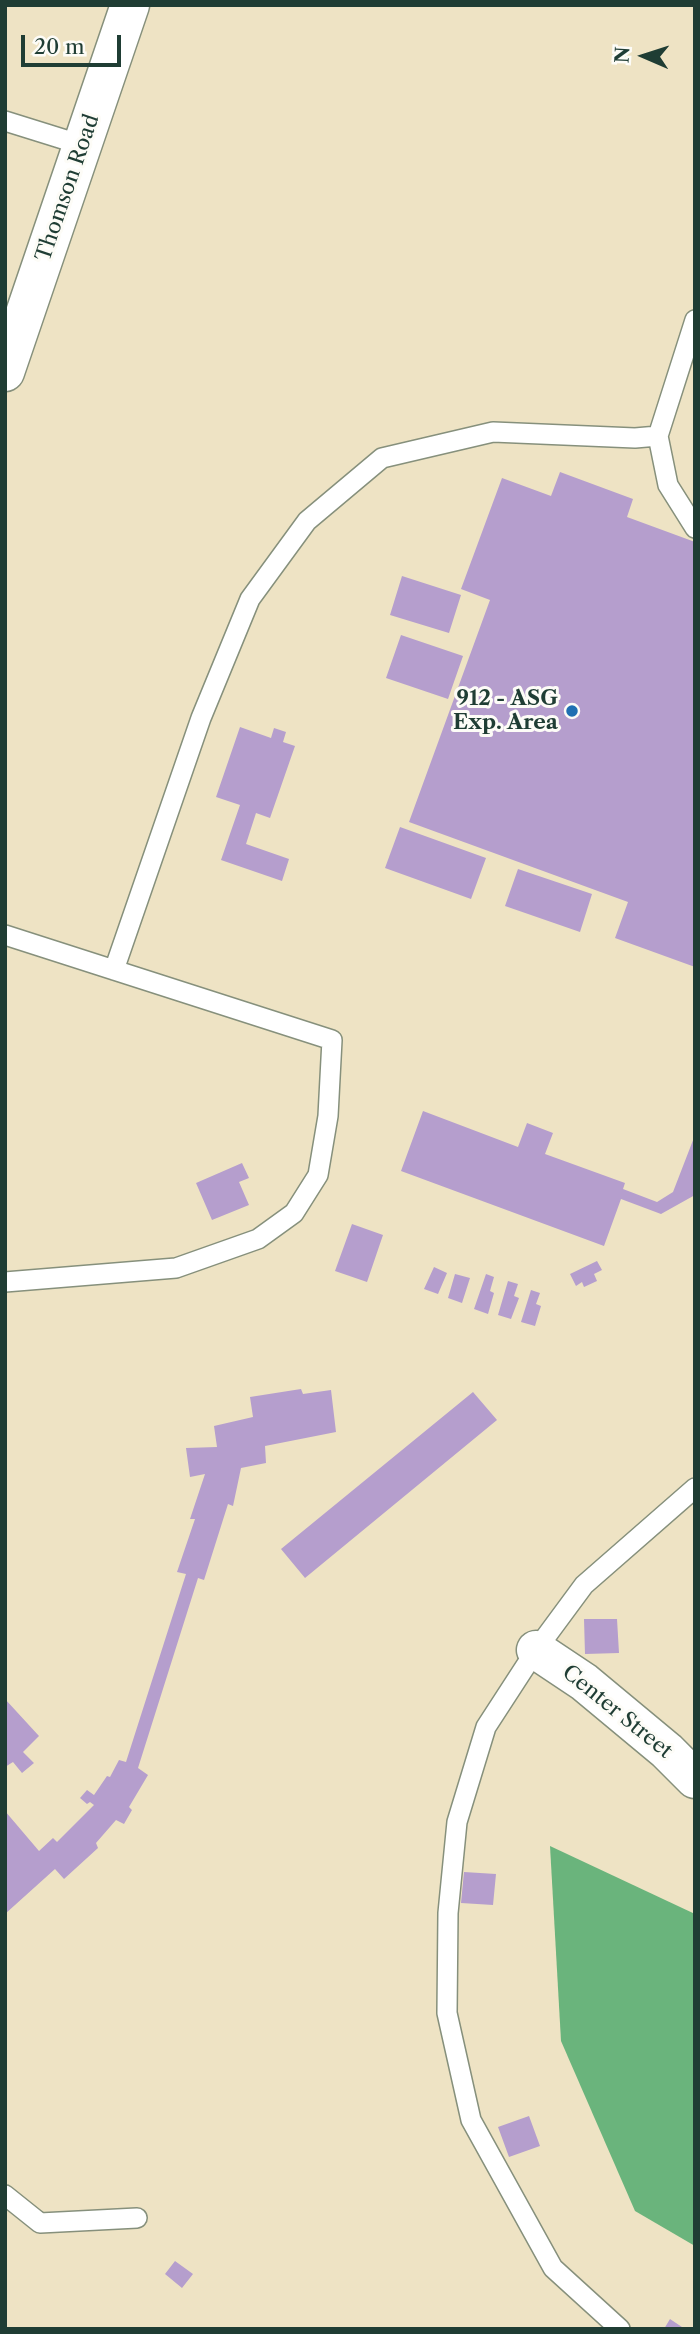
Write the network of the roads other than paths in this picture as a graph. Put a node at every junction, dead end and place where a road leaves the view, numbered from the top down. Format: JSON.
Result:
{"nodes":[{"id":1,"x":130,"y":5,"type":"edge"},
{"id":2,"x":5,"y":121,"type":"edge"},
{"id":3,"x":82,"y":145,"type":"junction"},
{"id":4,"x":695,"y":320,"type":"edge"},
{"id":5,"x":5,"y":372,"type":"edge"},
{"id":6,"x":658,"y":436,"type":"junction"},
{"id":7,"x":695,"y":528,"type":"edge"},
{"id":8,"x":5,"y":935,"type":"edge"},
{"id":9,"x":114,"y":970,"type":"junction"},
{"id":10,"x":5,"y":1282,"type":"edge"},
{"id":11,"x":695,"y":1488,"type":"edge"},
{"id":12,"x":536,"y":1650,"type":"junction"},
{"id":13,"x":695,"y":1779,"type":"edge"},
{"id":14,"x":5,"y":2195,"type":"edge"},
{"id":15,"x":137,"y":2218,"type":"dead end"},
{"id":16,"x":620,"y":2329,"type":"edge"}],
"edges":[{"from":1,"to":3,"type":"street","name":"Thomson Road"},
{"from":2,"to":3,"type":"lane"},
{"from":3,"to":5,"type":"street","name":"Thomson Road"},
{"from":4,"to":6,"type":"lane"},
{"from":6,"to":7,"type":"lane"},
{"from":6,"to":9,"type":"lane"},
{"from":8,"to":9,"type":"lane"},
{"from":9,"to":10,"type":"lane"},
{"from":11,"to":12,"type":"lane"},
{"from":12,"to":13,"type":"street","name":"Center Street"},
{"from":12,"to":16,"type":"lane"},
{"from":14,"to":15,"type":"lane"}]}
